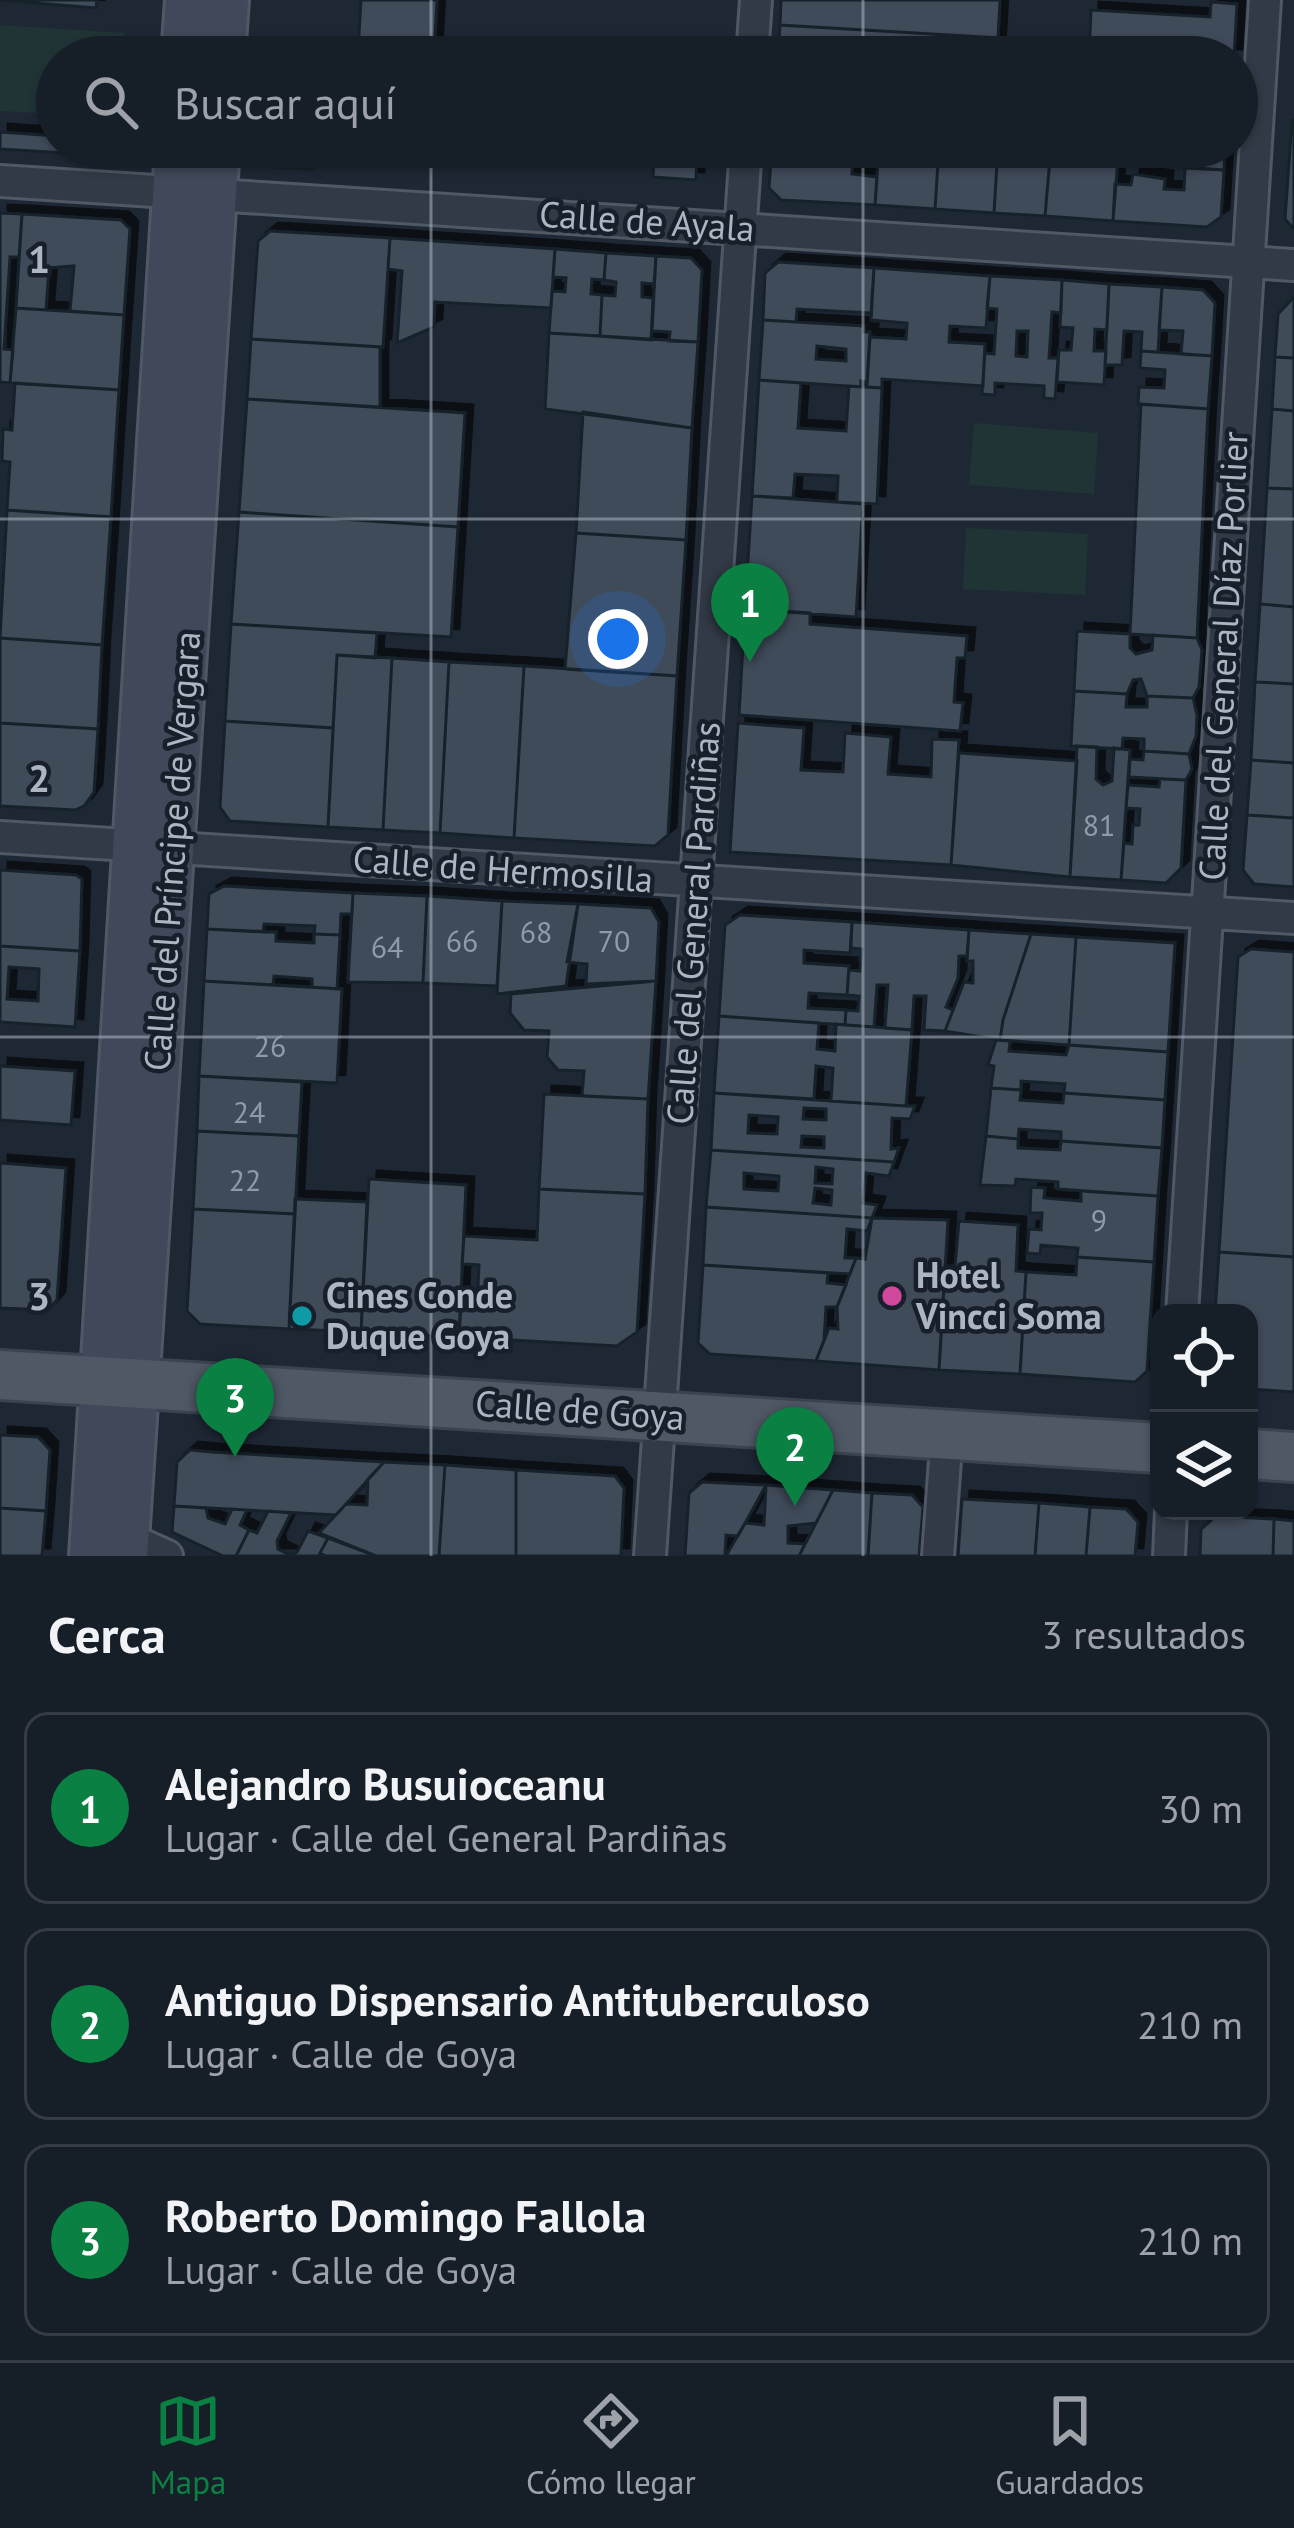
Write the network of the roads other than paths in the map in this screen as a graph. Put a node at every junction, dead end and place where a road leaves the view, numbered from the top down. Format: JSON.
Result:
{"nodes":[{"id":1,"x":187,"y":0,"type":"edge"},
{"id":2,"x":227,"y":0,"type":"edge"},
{"id":3,"x":756,"y":0,"type":"edge"},
{"id":4,"x":1265,"y":0,"type":"edge"},
{"id":5,"x":184,"y":36,"type":"edge"},
{"id":6,"x":225,"y":36,"type":"edge"},
{"id":7,"x":753,"y":36,"type":"edge"},
{"id":8,"x":1258,"y":102,"type":"edge"},
{"id":9,"x":185,"y":168,"type":"edge"},
{"id":10,"x":207,"y":168,"type":"edge"},
{"id":11,"x":745,"y":168,"type":"edge"},
{"id":12,"x":1253,"y":168,"type":"edge"},
{"id":13,"x":0,"y":181,"type":"edge"},
{"id":14,"x":194,"y":192,"type":"junction"},
{"id":15,"x":741,"y":226,"type":"junction"},
{"id":16,"x":1247,"y":262,"type":"junction"},
{"id":17,"x":1294,"y":265,"type":"edge"},
{"id":18,"x":0,"y":837,"type":"edge"},
{"id":19,"x":153,"y":847,"type":"junction"},
{"id":20,"x":696,"y":881,"type":"junction"},
{"id":21,"x":1208,"y":913,"type":"junction"},
{"id":22,"x":1294,"y":919,"type":"edge"},
{"id":23,"x":1183,"y":1304,"type":"edge"},
{"id":24,"x":0,"y":1376,"type":"edge"},
{"id":25,"x":120,"y":1382,"type":"junction"},
{"id":26,"x":660,"y":1415,"type":"junction"},
{"id":27,"x":947,"y":1433,"type":"junction"},
{"id":28,"x":1150,"y":1447,"type":"edge"},
{"id":29,"x":1258,"y":1455,"type":"edge"},
{"id":30,"x":1294,"y":1457,"type":"edge"},
{"id":31,"x":1171,"y":1520,"type":"edge"},
{"id":32,"x":115,"y":1550,"type":"edge"},
{"id":33,"x":167,"y":1556,"type":"edge"},
{"id":34,"x":650,"y":1556,"type":"edge"},
{"id":35,"x":938,"y":1556,"type":"edge"},
{"id":36,"x":1169,"y":1556,"type":"edge"}],
"edges":[{"from":1,"to":5,"type":"main road"},
{"from":2,"to":6,"type":"main road"},
{"from":3,"to":7,"type":"street"},
{"from":4,"to":8,"type":"street","name":"Calle del General Díaz Porlier"},
{"from":9,"to":14,"type":"main road","name":"Calle del Príncipe de Vergara"},
{"from":10,"to":14,"type":"main road","name":"Calle del Príncipe de Vergara"},
{"from":11,"to":15,"type":"street","name":"Calle del General Pardiñas"},
{"from":12,"to":16,"type":"street","name":"Calle del General Díaz Porlier"},
{"from":13,"to":14,"type":"street","name":"Calle de Ayala"},
{"from":14,"to":15,"type":"street","name":"Calle de Ayala"},
{"from":14,"to":19,"type":"main road","name":"Calle del Príncipe de Vergara"},
{"from":15,"to":16,"type":"street","name":"Calle de Ayala"},
{"from":15,"to":20,"type":"street","name":"Calle del General Pardiñas"},
{"from":16,"to":17,"type":"street","name":"Calle de Ayala"},
{"from":16,"to":21,"type":"street","name":"Calle del General Díaz Porlier"},
{"from":18,"to":19,"type":"street","name":"Calle de Hermosilla"},
{"from":19,"to":20,"type":"street","name":"Calle de Hermosilla"},
{"from":19,"to":25,"type":"main road","name":"Calle del Príncipe de Vergara"},
{"from":20,"to":21,"type":"street","name":"Calle de Hermosilla"},
{"from":20,"to":26,"type":"street","name":"Calle del General Pardiñas"},
{"from":21,"to":22,"type":"street","name":"Calle de Hermosilla"},
{"from":21,"to":23,"type":"street","name":"Calle del General Díaz Porlier"},
{"from":24,"to":25,"type":"main road","name":"Calle de Goya"},
{"from":25,"to":26,"type":"main road","name":"Calle de Goya"},
{"from":25,"to":32,"type":"main road","name":"Calle del Príncipe de Vergara"},
{"from":26,"to":27,"type":"main road","name":"Calle de Goya"},
{"from":26,"to":34,"type":"street","name":"Calle del General Pardiñas"},
{"from":27,"to":28,"type":"main road","name":"Calle de Goya"},
{"from":27,"to":35,"type":"street"},
{"from":29,"to":30,"type":"main road"},
{"from":31,"to":36,"type":"street"},
{"from":32,"to":33,"type":"street"}]}
